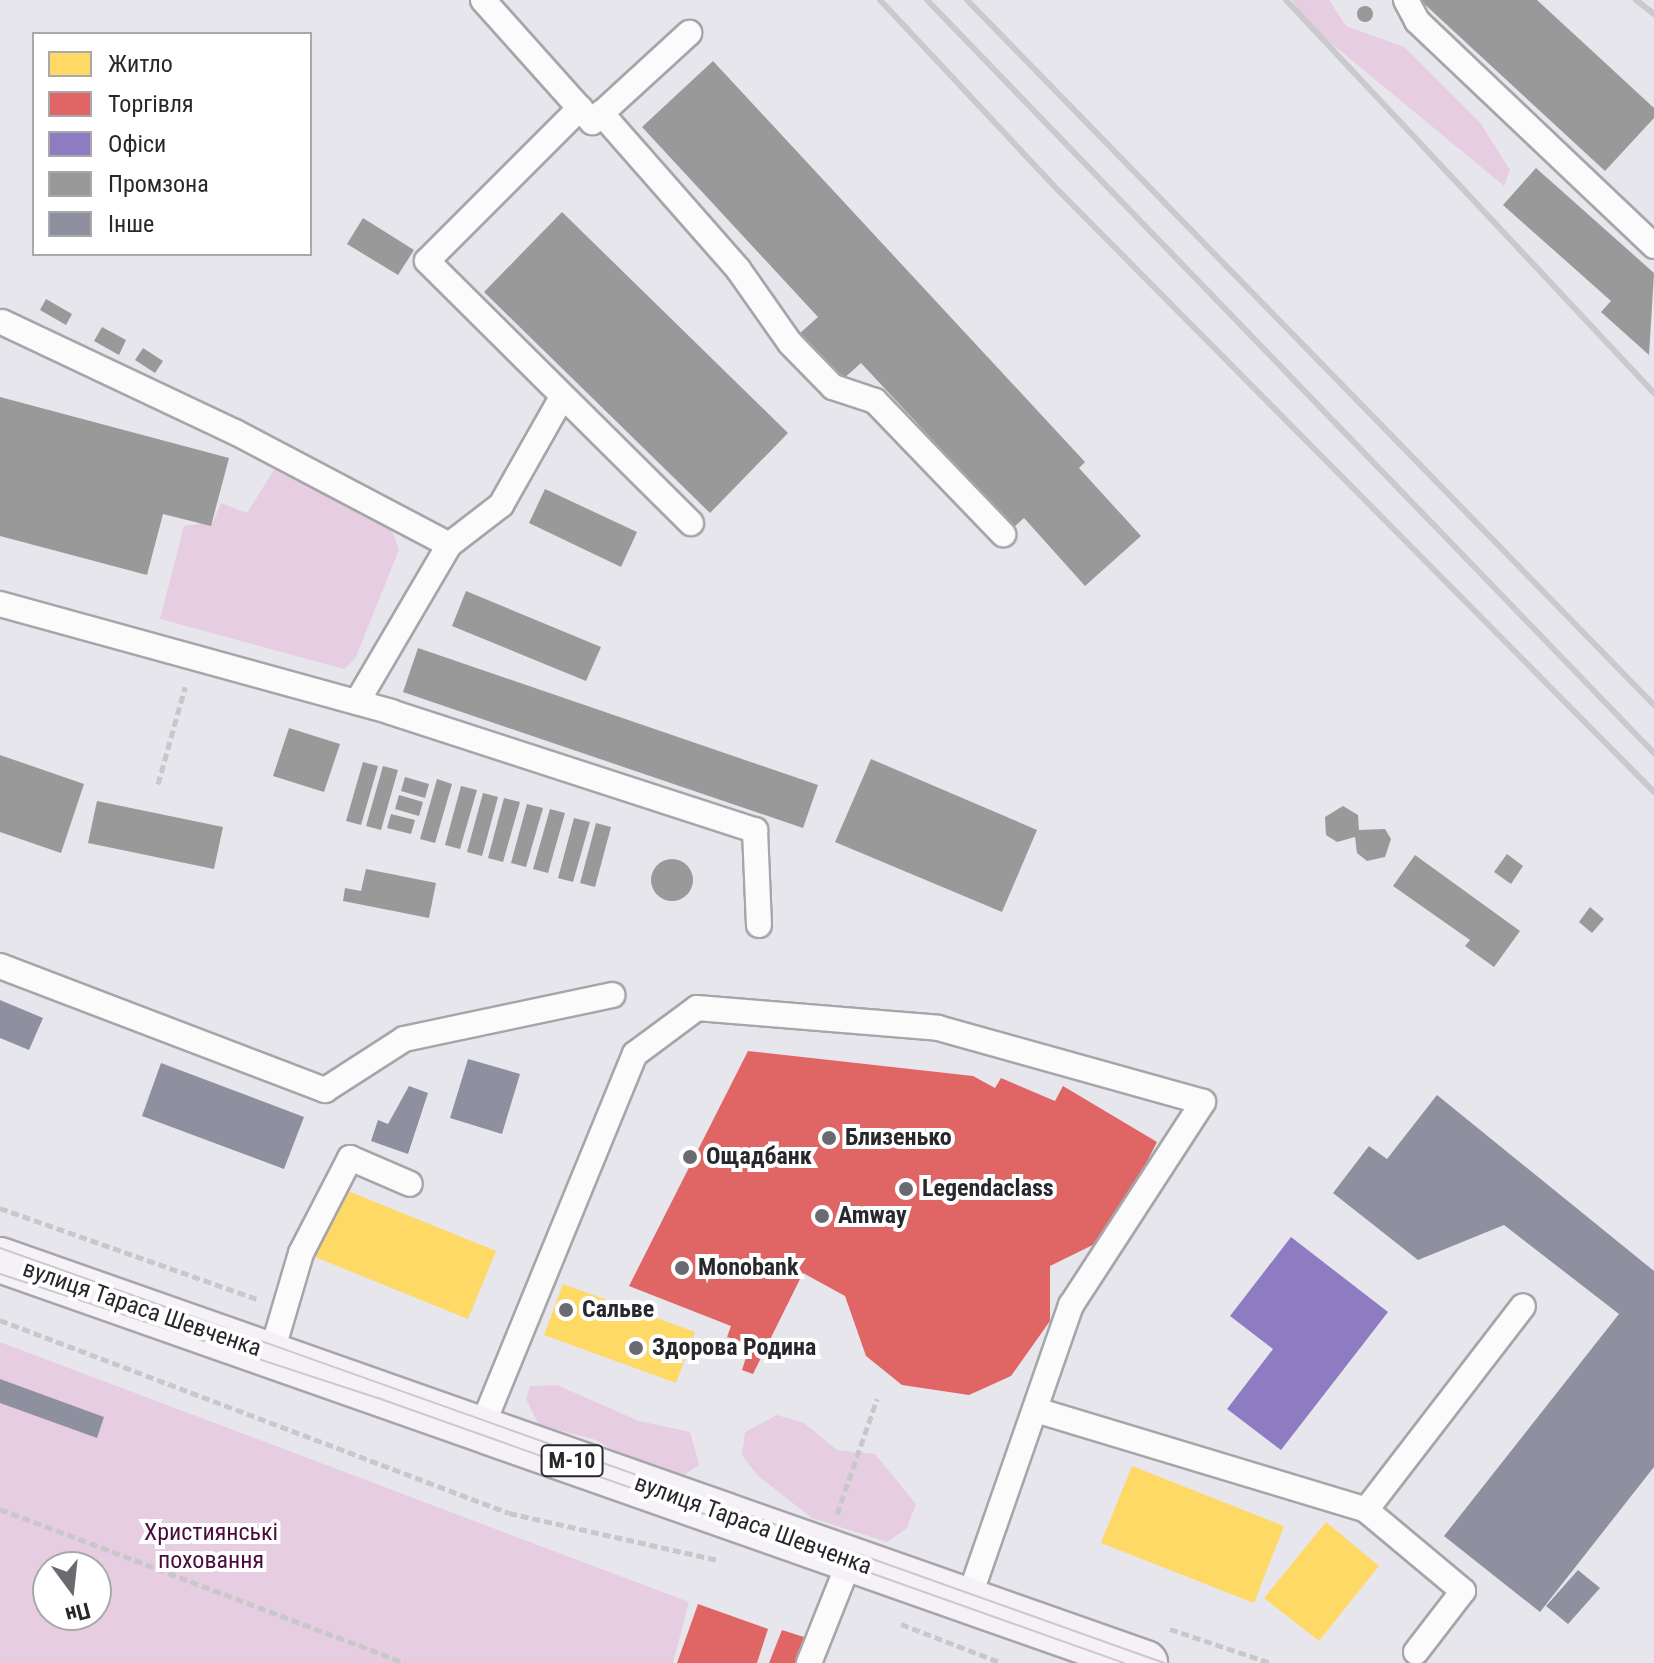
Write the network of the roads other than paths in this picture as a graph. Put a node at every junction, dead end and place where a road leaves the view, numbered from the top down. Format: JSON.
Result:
{"nodes":[{"id":1,"x":483,"y":0,"type":"edge"},
{"id":2,"x":1406,"y":0,"type":"edge"},
{"id":3,"x":689,"y":33,"type":"dead end"},
{"id":4,"x":590,"y":111,"type":"junction"},
{"id":5,"x":1654,"y":246,"type":"edge"},
{"id":6,"x":2,"y":322,"type":"dead end"},
{"id":7,"x":562,"y":397,"type":"junction"},
{"id":8,"x":691,"y":523,"type":"dead end"},
{"id":9,"x":1003,"y":534,"type":"dead end"},
{"id":10,"x":449,"y":545,"type":"junction"},
{"id":11,"x":0,"y":604,"type":"edge"},
{"id":12,"x":357,"y":702,"type":"junction"},
{"id":13,"x":759,"y":925,"type":"dead end"},
{"id":14,"x":0,"y":966,"type":"edge"},
{"id":15,"x":612,"y":995,"type":"dead end"},
{"id":16,"x":410,"y":1184,"type":"dead end"},
{"id":17,"x":0,"y":1260,"type":"edge"},
{"id":18,"x":1523,"y":1306,"type":"dead end"},
{"id":19,"x":271,"y":1355,"type":"junction"},
{"id":20,"x":1039,"y":1411,"type":"junction"},
{"id":21,"x":481,"y":1429,"type":"junction"},
{"id":22,"x":1366,"y":1510,"type":"junction"},
{"id":23,"x":842,"y":1542,"type":"junction"},
{"id":24,"x":968,"y":1601,"type":"junction"},
{"id":25,"x":1416,"y":1652,"type":"dead end"},
{"id":26,"x":809,"y":1663,"type":"edge"},
{"id":27,"x":1145,"y":1663,"type":"edge"}],
"edges":[{"from":1,"to":4,"type":"lane"},
{"from":2,"to":5,"type":"lane"},
{"from":3,"to":4,"type":"lane"},
{"from":4,"to":7,"type":"lane"},
{"from":4,"to":9,"type":"lane"},
{"from":6,"to":10,"type":"lane"},
{"from":7,"to":8,"type":"lane"},
{"from":7,"to":10,"type":"lane"},
{"from":10,"to":12,"type":"lane"},
{"from":11,"to":12,"type":"lane"},
{"from":12,"to":13,"type":"lane"},
{"from":14,"to":15,"type":"lane"},
{"from":16,"to":19,"type":"lane"},
{"from":17,"to":19,"type":"main road","name":"вулиця Тараса Шевченка","number":"М-10"},
{"from":18,"to":22,"type":"lane"},
{"from":19,"to":21,"type":"main road","name":"вулиця Тараса Шевченка","number":"М-10"},
{"from":20,"to":21,"type":"lane"},
{"from":20,"to":22,"type":"lane"},
{"from":20,"to":24,"type":"lane"},
{"from":21,"to":23,"type":"main road","name":"вулиця Тараса Шевченка","number":"М-10"},
{"from":22,"to":25,"type":"lane"},
{"from":23,"to":24,"type":"main road","name":"вулиця Тараса Шевченка","number":"М-10"},
{"from":23,"to":26,"type":"lane"},
{"from":24,"to":27,"type":"main road","name":"вулиця Тараса Шевченка","number":"М-10"}]}
